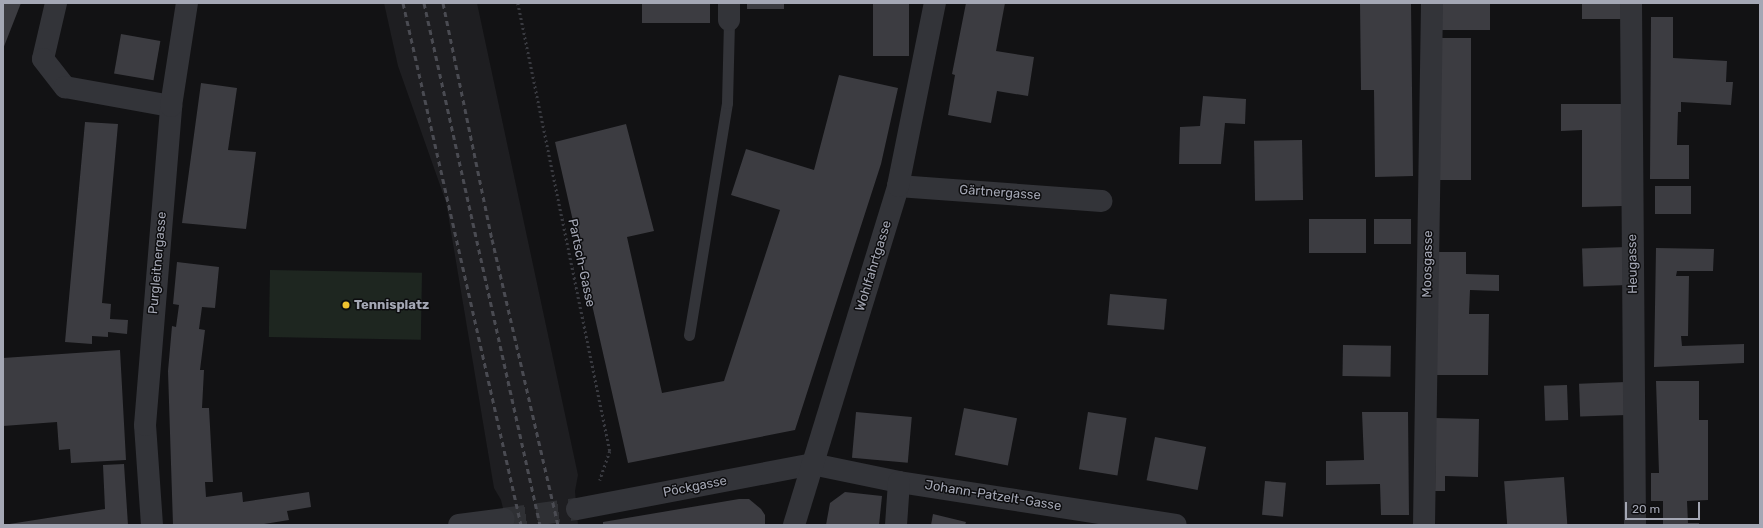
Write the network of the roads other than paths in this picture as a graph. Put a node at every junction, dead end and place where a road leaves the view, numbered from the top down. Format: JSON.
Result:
{"nodes":[{"id":1,"x":56,"y":3,"type":"edge"},
{"id":2,"x":187,"y":3,"type":"edge"},
{"id":3,"x":935,"y":3,"type":"edge"},
{"id":4,"x":1432,"y":3,"type":"edge"},
{"id":5,"x":1631,"y":3,"type":"edge"},
{"id":6,"x":729,"y":11,"type":"edge"},
{"id":7,"x":170,"y":106,"type":"junction"},
{"id":8,"x":898,"y":186,"type":"junction"},
{"id":9,"x":1101,"y":201,"type":"dead end"},
{"id":10,"x":689,"y":335,"type":"dead end"},
{"id":11,"x":812,"y":464,"type":"junction"},
{"id":12,"x":900,"y":482,"type":"junction"},
{"id":13,"x":585,"y":507,"type":"tunnel mouth"},
{"id":14,"x":504,"y":518,"type":"tunnel mouth"},
{"id":15,"x":152,"y":525,"type":"edge"},
{"id":16,"x":459,"y":525,"type":"edge"},
{"id":17,"x":794,"y":525,"type":"edge"},
{"id":18,"x":896,"y":525,"type":"edge"},
{"id":19,"x":1176,"y":525,"type":"edge"},
{"id":20,"x":1424,"y":525,"type":"edge"},
{"id":21,"x":1635,"y":525,"type":"edge"}],
"edges":[{"from":1,"to":7,"type":"street"},
{"from":2,"to":7,"type":"street","name":"Purgleitnergasse"},
{"from":3,"to":8,"type":"street","name":"Wohlfahrtgasse"},
{"from":4,"to":20,"type":"street","name":"Moosgasse"},
{"from":5,"to":21,"type":"street","name":"Heugasse"},
{"from":6,"to":10,"type":"lane"},
{"from":7,"to":15,"type":"street","name":"Purgleitnergasse"},
{"from":8,"to":9,"type":"street","name":"Gärtnergasse"},
{"from":8,"to":11,"type":"street","name":"Wohlfahrtgasse"},
{"from":11,"to":12,"type":"street","name":"Johann-Patzelt-Gasse"},
{"from":11,"to":13,"type":"street","name":"Pöckgasse"},
{"from":11,"to":17,"type":"street","name":"Wohlfahrtgasse"},
{"from":12,"to":18,"type":"street"},
{"from":12,"to":19,"type":"street","name":"Johann-Patzelt-Gasse"},
{"from":14,"to":16,"type":"street"}]}
